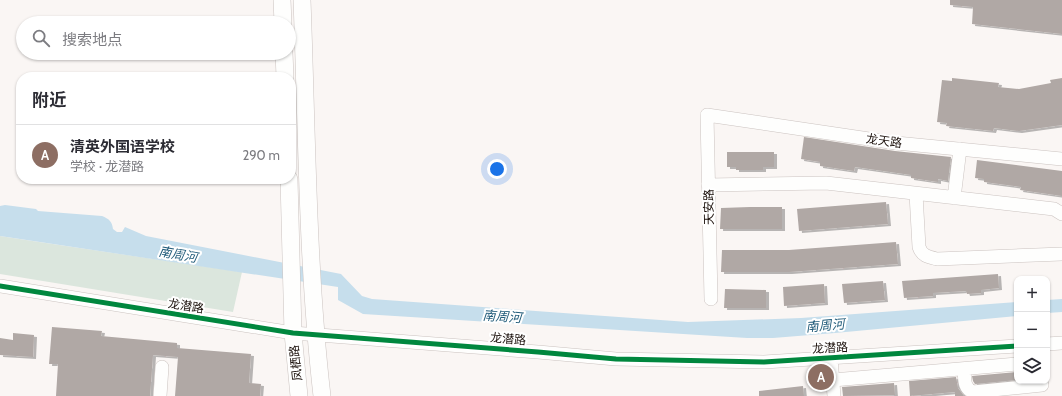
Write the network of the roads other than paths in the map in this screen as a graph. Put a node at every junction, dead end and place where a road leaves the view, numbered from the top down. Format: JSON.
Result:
{"nodes":[{"id":1,"x":282,"y":0,"type":"edge"},
{"id":2,"x":302,"y":0,"type":"edge"},
{"id":3,"x":283,"y":16,"type":"edge"},
{"id":4,"x":284,"y":60,"type":"edge"},
{"id":5,"x":285,"y":72,"type":"edge"},
{"id":6,"x":707,"y":115,"type":"joint"},
{"id":7,"x":960,"y":149,"type":"junction"},
{"id":8,"x":1062,"y":159,"type":"edge"},
{"id":9,"x":289,"y":184,"type":"edge"},
{"id":10,"x":708,"y":185,"type":"junction"},
{"id":11,"x":916,"y":194,"type":"junction"},
{"id":12,"x":954,"y":198,"type":"junction"},
{"id":13,"x":1062,"y":214,"type":"edge"},
{"id":14,"x":1062,"y":254,"type":"edge"},
{"id":15,"x":0,"y":286,"type":"edge"},
{"id":16,"x":711,"y":299,"type":"dead end"},
{"id":17,"x":293,"y":333,"type":"junction"},
{"id":18,"x":315,"y":334,"type":"junction"},
{"id":19,"x":1062,"y":343,"type":"edge"},
{"id":20,"x":1050,"y":344,"type":"edge"},
{"id":21,"x":1014,"y":346,"type":"edge"},
{"id":22,"x":830,"y":358,"type":"junction"},
{"id":23,"x":1014,"y":364,"type":"edge"},
{"id":24,"x":162,"y":367,"type":"dead end"},
{"id":25,"x":964,"y":369,"type":"junction"},
{"id":26,"x":833,"y":380,"type":"junction"},
{"id":27,"x":1042,"y":388,"type":"edge"},
{"id":28,"x":160,"y":396,"type":"edge"},
{"id":29,"x":299,"y":396,"type":"edge"},
{"id":30,"x":322,"y":396,"type":"edge"},
{"id":31,"x":834,"y":396,"type":"edge"}],
"edges":[{"from":1,"to":3,"type":"main road"},
{"from":2,"to":18,"type":"main road","name":"凤栖路"},
{"from":4,"to":5,"type":"main road"},
{"from":6,"to":7,"type":"street","name":"龙天路"},
{"from":6,"to":10,"type":"street","name":"天安路"},
{"from":7,"to":8,"type":"street","name":"龙天路"},
{"from":7,"to":12,"type":"street"},
{"from":9,"to":17,"type":"main road","name":"凤栖路"},
{"from":10,"to":11,"type":"street"},
{"from":10,"to":16,"type":"street","name":"天安路"},
{"from":11,"to":12,"type":"street"},
{"from":11,"to":14,"type":"street"},
{"from":12,"to":13,"type":"street"},
{"from":15,"to":17,"type":"street","name":"龙潜路"},
{"from":17,"to":18,"type":"street","name":"龙潜路"},
{"from":17,"to":29,"type":"main road","name":"凤栖路"},
{"from":18,"to":22,"type":"street","name":"龙潜路"},
{"from":18,"to":30,"type":"main road","name":"凤栖路"},
{"from":19,"to":20,"type":"street"},
{"from":21,"to":22,"type":"street","name":"龙潜路"},
{"from":22,"to":26,"type":"street"},
{"from":23,"to":25,"type":"street"},
{"from":24,"to":28,"type":"street"},
{"from":25,"to":26,"type":"street"},
{"from":25,"to":27,"type":"street"},
{"from":26,"to":31,"type":"street"}]}
